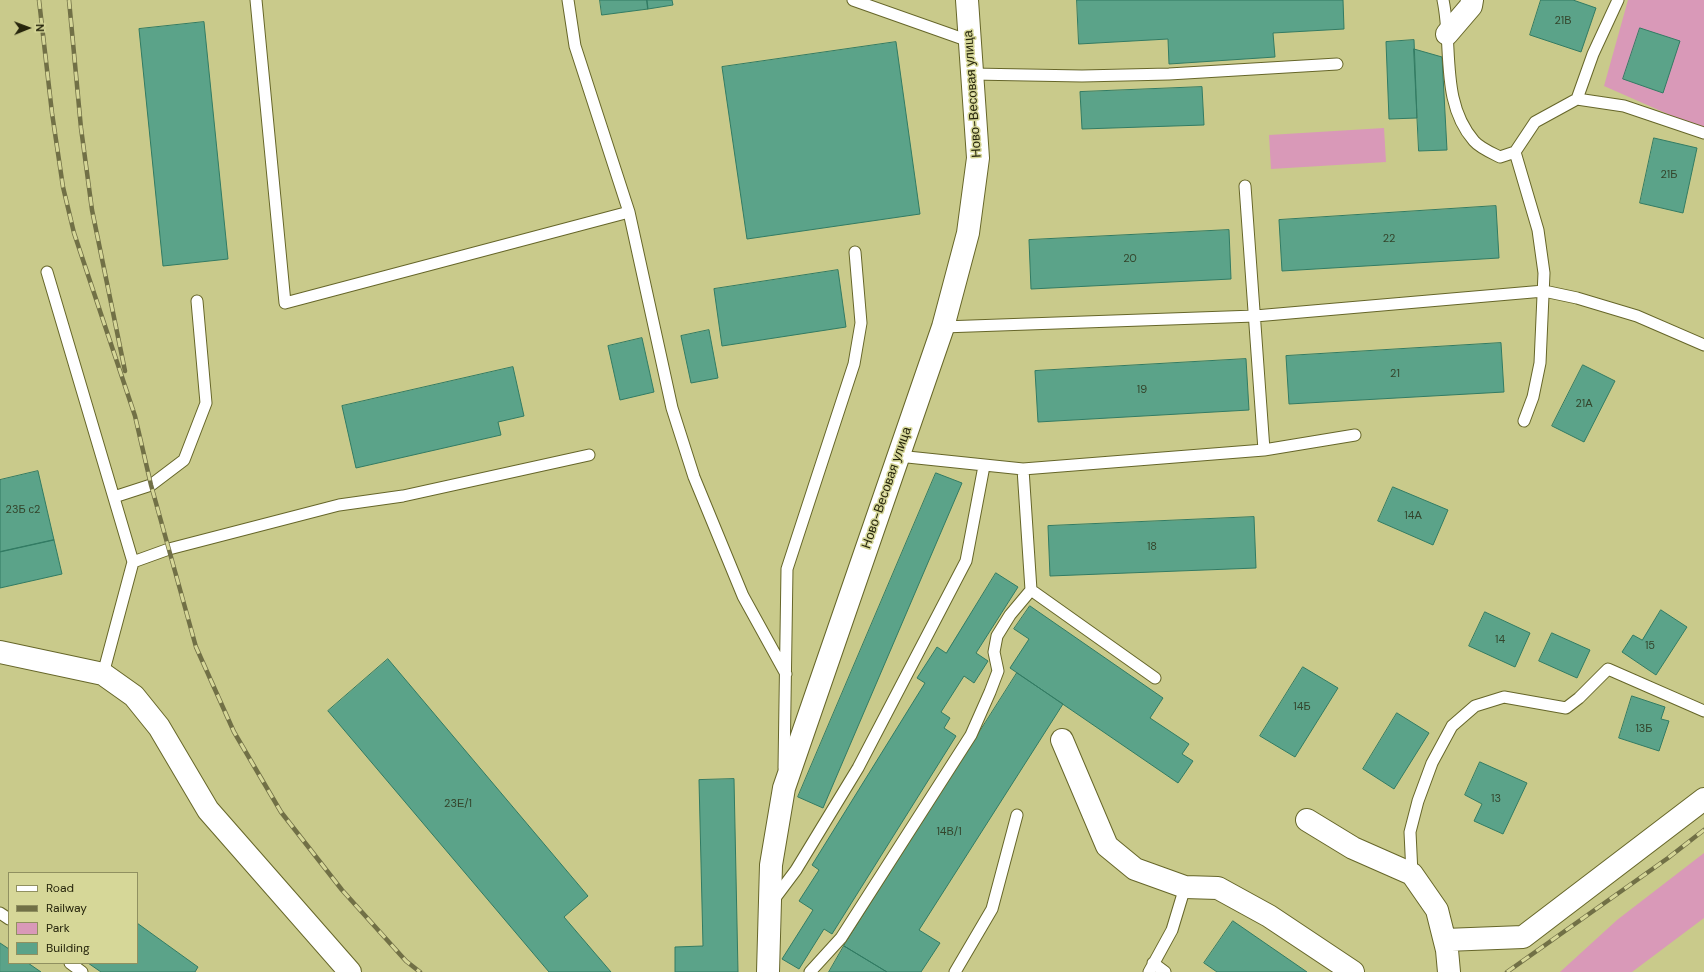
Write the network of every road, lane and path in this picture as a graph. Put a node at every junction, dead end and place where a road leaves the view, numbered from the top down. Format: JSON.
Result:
{"nodes":[{"id":1,"x":256,"y":0,"type":"edge"},
{"id":2,"x":568,"y":0,"type":"edge"},
{"id":3,"x":853,"y":0,"type":"edge"},
{"id":4,"x":966,"y":0,"type":"edge"},
{"id":5,"x":1443,"y":0,"type":"edge"},
{"id":6,"x":1472,"y":0,"type":"edge"},
{"id":7,"x":1618,"y":0,"type":"edge"},
{"id":8,"x":875,"y":4,"type":"edge"},
{"id":9,"x":1447,"y":34,"type":"junction"},
{"id":10,"x":969,"y":41,"type":"junction"},
{"id":11,"x":1337,"y":64,"type":"dead end"},
{"id":12,"x":972,"y":74,"type":"junction"},
{"id":13,"x":1577,"y":99,"type":"junction"},
{"id":14,"x":1704,"y":133,"type":"edge"},
{"id":15,"x":1515,"y":152,"type":"junction"},
{"id":16,"x":1245,"y":186,"type":"dead end"},
{"id":17,"x":629,"y":212,"type":"junction"},
{"id":18,"x":855,"y":252,"type":"dead end"},
{"id":19,"x":47,"y":272,"type":"dead end"},
{"id":20,"x":1544,"y":291,"type":"junction"},
{"id":21,"x":197,"y":301,"type":"dead end"},
{"id":22,"x":1255,"y":316,"type":"junction"},
{"id":23,"x":943,"y":327,"type":"junction"},
{"id":24,"x":1704,"y":345,"type":"edge"},
{"id":25,"x":1524,"y":421,"type":"dead end"},
{"id":26,"x":1355,"y":435,"type":"dead end"},
{"id":27,"x":1264,"y":450,"type":"junction"},
{"id":28,"x":589,"y":455,"type":"dead end"},
{"id":29,"x":898,"y":456,"type":"junction"},
{"id":30,"x":984,"y":466,"type":"junction"},
{"id":31,"x":1024,"y":469,"type":"junction"},
{"id":32,"x":114,"y":498,"type":"junction"},
{"id":33,"x":133,"y":562,"type":"junction"},
{"id":34,"x":1031,"y":590,"type":"junction"},
{"id":35,"x":0,"y":652,"type":"edge"},
{"id":36,"x":103,"y":674,"type":"junction"},
{"id":37,"x":786,"y":674,"type":"junction"},
{"id":38,"x":1155,"y":678,"type":"dead end"},
{"id":39,"x":1704,"y":711,"type":"edge"},
{"id":40,"x":1062,"y":740,"type":"dead end"},
{"id":41,"x":784,"y":788,"type":"junction"},
{"id":42,"x":1704,"y":799,"type":"edge"},
{"id":43,"x":1017,"y":815,"type":"dead end"},
{"id":44,"x":1307,"y":820,"type":"dead end"},
{"id":45,"x":1412,"y":874,"type":"junction"},
{"id":46,"x":1184,"y":887,"type":"junction"},
{"id":47,"x":770,"y":906,"type":"junction"},
{"id":48,"x":0,"y":913,"type":"edge"},
{"id":49,"x":8,"y":919,"type":"edge"},
{"id":50,"x":1445,"y":940,"type":"junction"},
{"id":51,"x":71,"y":964,"type":"edge"},
{"id":52,"x":1151,"y":968,"type":"edge"},
{"id":53,"x":82,"y":972,"type":"edge"},
{"id":54,"x":350,"y":972,"type":"edge"},
{"id":55,"x":768,"y":972,"type":"edge"},
{"id":56,"x":810,"y":972,"type":"edge"},
{"id":57,"x":955,"y":972,"type":"edge"},
{"id":58,"x":1165,"y":972,"type":"edge"},
{"id":59,"x":1353,"y":972,"type":"edge"},
{"id":60,"x":1449,"y":972,"type":"edge"}],
"edges":[{"from":1,"to":17,"type":"lane"},
{"from":2,"to":17,"type":"lane"},
{"from":3,"to":8,"type":"lane"},
{"from":4,"to":10,"type":"street","name":"Ново-Весовая улица"},
{"from":5,"to":9,"type":"lane"},
{"from":6,"to":9,"type":"street"},
{"from":7,"to":13,"type":"lane"},
{"from":8,"to":10,"type":"lane"},
{"from":9,"to":15,"type":"lane"},
{"from":10,"to":12,"type":"street","name":"Ново-Весовая улица"},
{"from":11,"to":12,"type":"lane"},
{"from":12,"to":23,"type":"street","name":"Ново-Весовая улица"},
{"from":13,"to":14,"type":"lane"},
{"from":13,"to":15,"type":"lane"},
{"from":15,"to":20,"type":"lane"},
{"from":16,"to":22,"type":"lane"},
{"from":17,"to":37,"type":"lane"},
{"from":18,"to":37,"type":"lane"},
{"from":19,"to":32,"type":"lane"},
{"from":20,"to":22,"type":"lane"},
{"from":20,"to":24,"type":"lane"},
{"from":20,"to":25,"type":"lane"},
{"from":21,"to":32,"type":"lane"},
{"from":22,"to":23,"type":"lane"},
{"from":22,"to":27,"type":"lane"},
{"from":23,"to":29,"type":"street","name":"Ново-Весовая улица"},
{"from":26,"to":27,"type":"lane"},
{"from":27,"to":31,"type":"lane"},
{"from":28,"to":33,"type":"lane"},
{"from":29,"to":30,"type":"lane"},
{"from":29,"to":41,"type":"street","name":"Ново-Весовая улица"},
{"from":30,"to":31,"type":"lane"},
{"from":30,"to":47,"type":"lane"},
{"from":31,"to":34,"type":"lane"},
{"from":32,"to":33,"type":"lane"},
{"from":33,"to":36,"type":"lane"},
{"from":34,"to":38,"type":"lane"},
{"from":34,"to":56,"type":"lane"},
{"from":35,"to":36,"type":"street"},
{"from":36,"to":54,"type":"street"},
{"from":37,"to":41,"type":"lane"},
{"from":39,"to":45,"type":"lane"},
{"from":40,"to":46,"type":"street"},
{"from":41,"to":47,"type":"street","name":"Ново-Весовая улица"},
{"from":42,"to":50,"type":"street"},
{"from":43,"to":57,"type":"lane"},
{"from":44,"to":45,"type":"street"},
{"from":45,"to":50,"type":"street"},
{"from":46,"to":52,"type":"lane"},
{"from":46,"to":59,"type":"street"},
{"from":47,"to":55,"type":"street","name":"Ново-Весовая улица"},
{"from":48,"to":49,"type":"lane"},
{"from":50,"to":60,"type":"street"},
{"from":51,"to":53,"type":"lane"},
{"from":52,"to":58,"type":"lane"}]}
